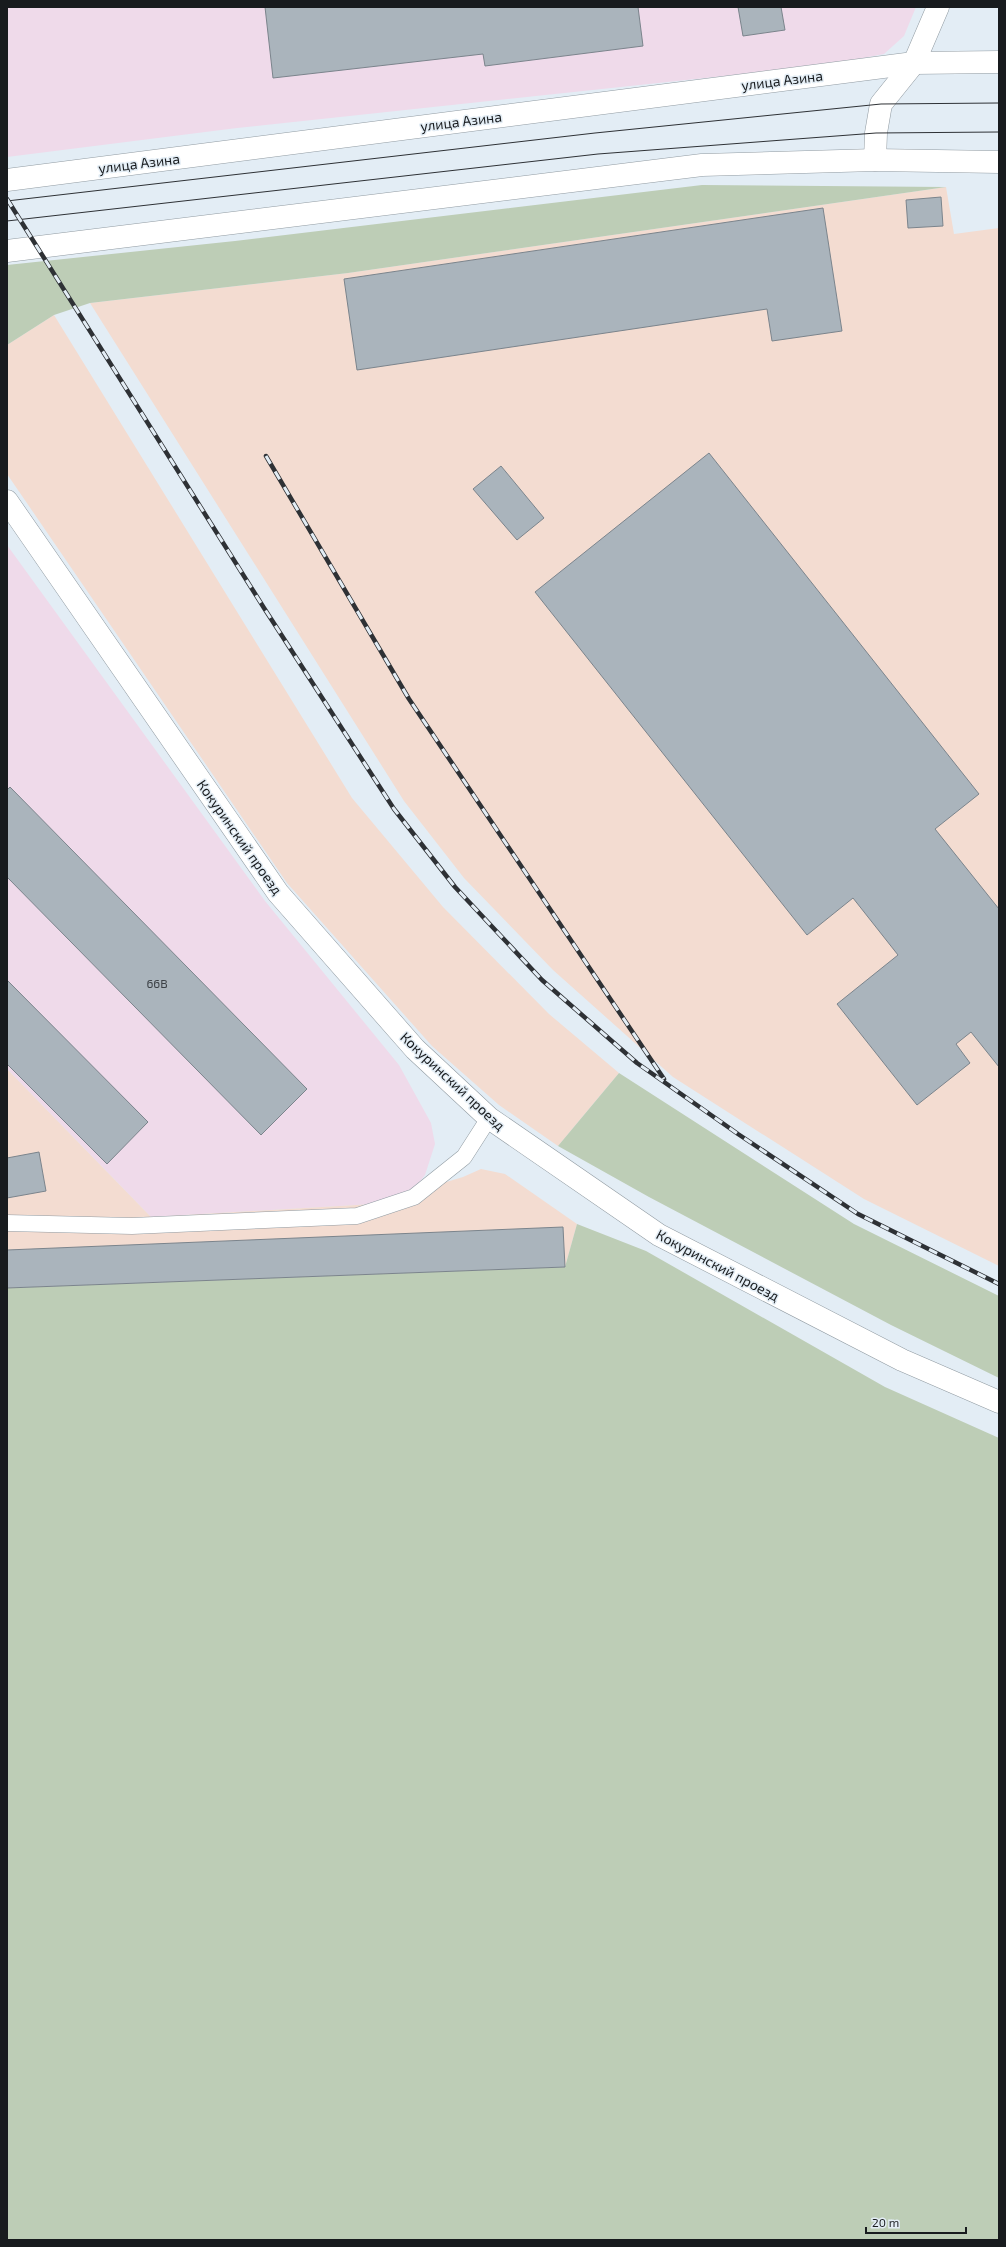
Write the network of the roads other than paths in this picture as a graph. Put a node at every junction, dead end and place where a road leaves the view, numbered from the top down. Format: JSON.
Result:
{"nodes":[{"id":1,"x":938,"y":7,"type":"edge"},
{"id":2,"x":999,"y":62,"type":"edge"},
{"id":3,"x":914,"y":63,"type":"junction"},
{"id":4,"x":875,"y":160,"type":"junction"},
{"id":5,"x":999,"y":162,"type":"edge"},
{"id":6,"x":7,"y":180,"type":"edge"},
{"id":7,"x":7,"y":251,"type":"edge"},
{"id":8,"x":7,"y":501,"type":"edge"},
{"id":9,"x":488,"y":1118,"type":"junction"},
{"id":10,"x":7,"y":1223,"type":"edge"},
{"id":11,"x":999,"y":1402,"type":"edge"}],
"edges":[{"from":1,"to":3,"type":"street"},
{"from":2,"to":3,"type":"street","name":"улица Азина"},
{"from":3,"to":4,"type":"street"},
{"from":3,"to":6,"type":"street","name":"улица Азина"},
{"from":4,"to":5,"type":"street"},
{"from":4,"to":7,"type":"street"},
{"from":8,"to":9,"type":"street","name":"Кокуринский проезд"},
{"from":9,"to":10,"type":"lane"},
{"from":9,"to":11,"type":"street","name":"Кокуринский проезд"}]}
